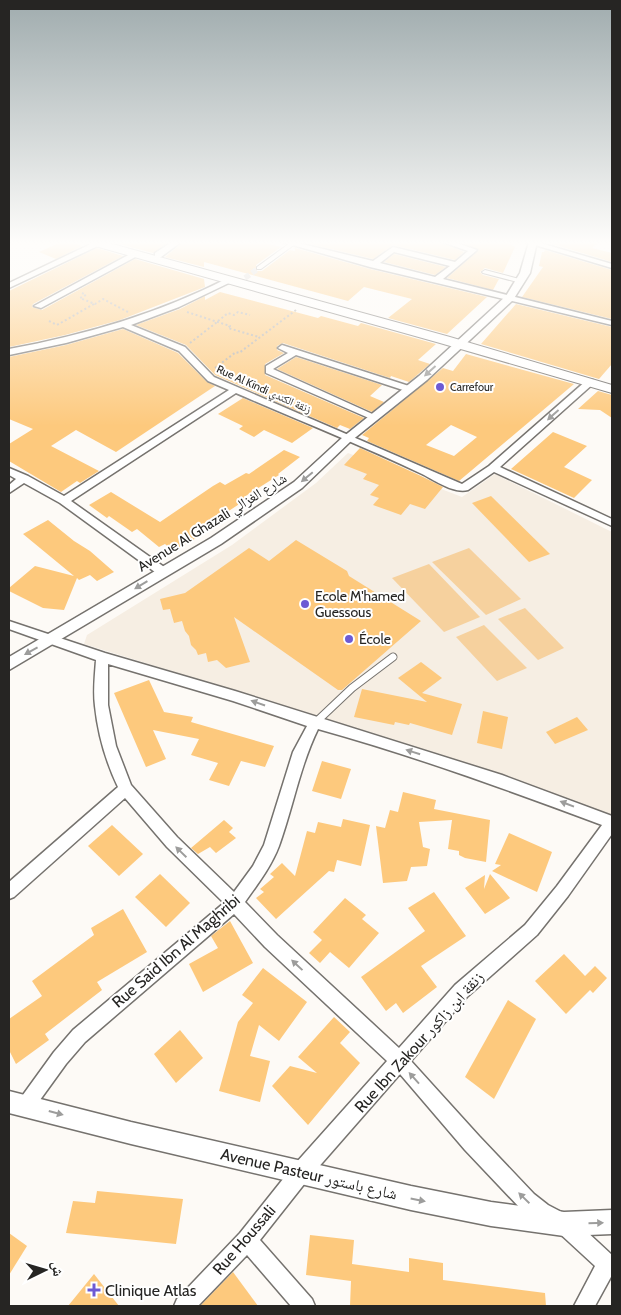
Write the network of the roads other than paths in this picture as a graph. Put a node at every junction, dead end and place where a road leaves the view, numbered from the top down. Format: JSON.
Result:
{"nodes":[{"id":1,"x":43,"y":303,"type":"edge"},
{"id":2,"x":180,"y":303,"type":"edge"},
{"id":3,"x":315,"y":303,"type":"edge"},
{"id":4,"x":330,"y":303,"type":"edge"},
{"id":5,"x":504,"y":303,"type":"edge"},
{"id":6,"x":532,"y":303,"type":"edge"},
{"id":7,"x":38,"y":306,"type":"dead end"},
{"id":8,"x":612,"y":323,"type":"edge"},
{"id":9,"x":124,"y":325,"type":"junction"},
{"id":10,"x":463,"y":341,"type":"junction"},
{"id":11,"x":282,"y":348,"type":"dead end"},
{"id":12,"x":9,"y":352,"type":"edge"},
{"id":13,"x":294,"y":353,"type":"junction"},
{"id":14,"x":612,"y":380,"type":"edge"},
{"id":15,"x":590,"y":382,"type":"junction"},
{"id":16,"x":409,"y":389,"type":"junction"},
{"id":17,"x":612,"y":389,"type":"edge"},
{"id":18,"x":235,"y":390,"type":"junction"},
{"id":19,"x":374,"y":417,"type":"junction"},
{"id":20,"x":347,"y":439,"type":"junction"},
{"id":21,"x":493,"y":468,"type":"junction"},
{"id":22,"x":9,"y":471,"type":"edge"},
{"id":23,"x":24,"y":478,"type":"junction"},
{"id":24,"x":9,"y":490,"type":"edge"},
{"id":25,"x":64,"y":501,"type":"junction"},
{"id":26,"x":612,"y":523,"type":"edge"},
{"id":27,"x":163,"y":572,"type":"junction"},
{"id":28,"x":9,"y":625,"type":"edge"},
{"id":29,"x":54,"y":639,"type":"junction"},
{"id":30,"x":102,"y":656,"type":"junction"},
{"id":31,"x":393,"y":657,"type":"dead end"},
{"id":32,"x":9,"y":664,"type":"edge"},
{"id":33,"x":315,"y":723,"type":"junction"},
{"id":34,"x":126,"y":789,"type":"junction"},
{"id":35,"x":612,"y":822,"type":"edge"},
{"id":36,"x":9,"y":892,"type":"edge"},
{"id":37,"x":235,"y":903,"type":"junction"},
{"id":38,"x":399,"y":1060,"type":"junction"},
{"id":39,"x":18,"y":1103,"type":"edge"},
{"id":40,"x":302,"y":1172,"type":"junction"},
{"id":41,"x":612,"y":1222,"type":"edge"},
{"id":42,"x":564,"y":1224,"type":"junction"},
{"id":43,"x":247,"y":1240,"type":"junction"},
{"id":44,"x":609,"y":1267,"type":"edge"},
{"id":45,"x":184,"y":1306,"type":"edge"},
{"id":46,"x":304,"y":1306,"type":"edge"},
{"id":47,"x":584,"y":1306,"type":"edge"}],
"edges":[{"from":1,"to":7,"type":"street"},
{"from":2,"to":9,"type":"street"},
{"from":3,"to":10,"type":"main road"},
{"from":4,"to":10,"type":"main road"},
{"from":5,"to":10,"type":"street","name":"Avenue Al Ghazali شارع الغزالي"},
{"from":6,"to":8,"type":"street"},
{"from":9,"to":12,"type":"street"},
{"from":9,"to":18,"type":"street","name":"Rue Al Kindi زنقة الكندي"},
{"from":10,"to":14,"type":"main road"},
{"from":10,"to":15,"type":"main road"},
{"from":10,"to":16,"type":"street","name":"Avenue Al Ghazali شارع الغزالي","one_way":true},
{"from":11,"to":13,"type":"street"},
{"from":13,"to":16,"type":"street"},
{"from":13,"to":19,"type":"street"},
{"from":15,"to":17,"type":"main road"},
{"from":15,"to":21,"type":"street","name":"Rue Al Kindi زنقة الكندي","one_way":true},
{"from":16,"to":19,"type":"street","name":"Avenue Al Ghazali شارع الغزالي"},
{"from":18,"to":20,"type":"street","name":"Rue Al Kindi زنقة الكندي"},
{"from":18,"to":25,"type":"street"},
{"from":19,"to":20,"type":"street","name":"Avenue Al Ghazali شارع الغزالي"},
{"from":20,"to":21,"type":"street","name":"Rue Al Kindi زنقة الكندي"},
{"from":20,"to":27,"type":"street","name":"Avenue Al Ghazali شارع الغزالي","one_way":true},
{"from":21,"to":26,"type":"street"},
{"from":22,"to":23,"type":"street"},
{"from":23,"to":24,"type":"street"},
{"from":23,"to":25,"type":"street"},
{"from":25,"to":27,"type":"street"},
{"from":27,"to":29,"type":"street","name":"Avenue Al Ghazali شارع الغزالي","one_way":true},
{"from":28,"to":29,"type":"street"},
{"from":29,"to":30,"type":"street"},
{"from":29,"to":32,"type":"street","name":"Avenue Al Ghazali شارع الغزالي","one_way":true},
{"from":33,"to":30,"type":"street","one_way":true},
{"from":30,"to":34,"type":"street"},
{"from":31,"to":33,"type":"lane"},
{"from":35,"to":33,"type":"street","one_way":true},
{"from":33,"to":37,"type":"street","name":"Rue Said Ibn Al Maghribi"},
{"from":34,"to":36,"type":"street"},
{"from":37,"to":34,"type":"street","one_way":true},
{"from":35,"to":38,"type":"street","name":"Rue Ibn Zakour زنقة ابن زاكور"},
{"from":38,"to":37,"type":"street","one_way":true},
{"from":37,"to":39,"type":"street","name":"Rue Said Ibn Al Maghribi"},
{"from":38,"to":40,"type":"street","name":"Rue Ibn Zakour زنقة ابن زاكور"},
{"from":42,"to":38,"type":"street","one_way":true},
{"from":39,"to":40,"type":"street","name":"Avenue Pasteur شارع باستور","one_way":true},
{"from":40,"to":42,"type":"street","name":"Avenue Pasteur شارع باستور","one_way":true},
{"from":40,"to":43,"type":"street","name":"Rue Houssali"},
{"from":42,"to":41,"type":"street","name":"Avenue Pasteur شارع باستور","one_way":true},
{"from":42,"to":44,"type":"street"},
{"from":43,"to":45,"type":"street","name":"Rue Houssali"},
{"from":43,"to":46,"type":"street"},
{"from":44,"to":47,"type":"street"}]}
